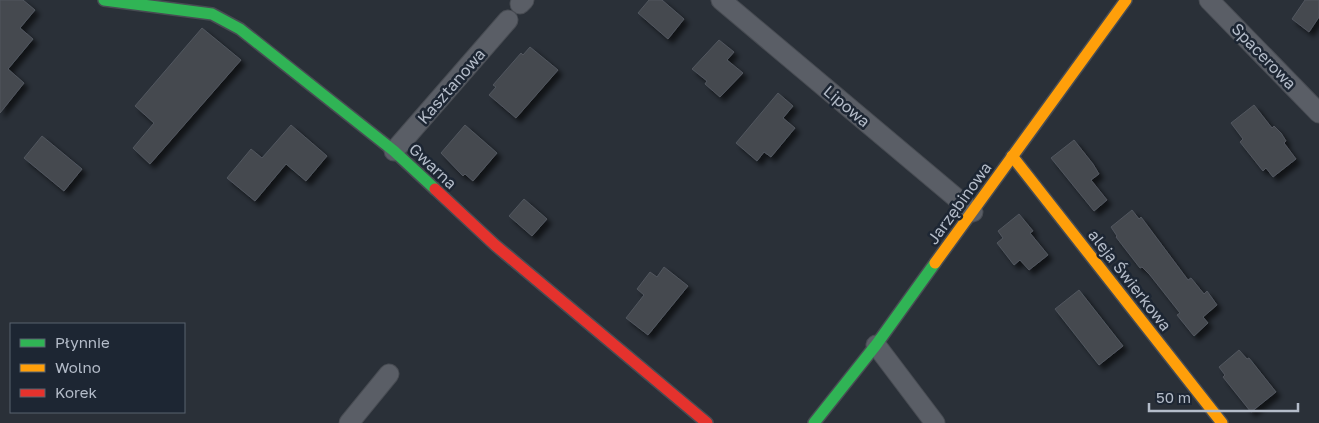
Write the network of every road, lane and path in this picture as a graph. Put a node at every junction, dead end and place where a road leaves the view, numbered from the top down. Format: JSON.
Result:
{"nodes":[{"id":1,"x":104,"y":0,"type":"edge"},
{"id":2,"x":721,"y":0,"type":"edge"},
{"id":3,"x":1126,"y":0,"type":"edge"},
{"id":4,"x":1209,"y":0,"type":"edge"},
{"id":5,"x":508,"y":20,"type":"dead end"},
{"id":6,"x":1319,"y":113,"type":"edge"},
{"id":7,"x":394,"y":151,"type":"junction"},
{"id":8,"x":1012,"y":156,"type":"junction"},
{"id":9,"x":973,"y":212,"type":"junction"},
{"id":10,"x":876,"y":345,"type":"junction"},
{"id":11,"x":389,"y":374,"type":"dead end"},
{"id":12,"x":349,"y":423,"type":"edge"},
{"id":13,"x":707,"y":423,"type":"edge"},
{"id":14,"x":814,"y":423,"type":"edge"},
{"id":15,"x":935,"y":423,"type":"edge"},
{"id":16,"x":1222,"y":423,"type":"edge"}],
"edges":[{"from":1,"to":7,"type":"street","name":"Gwarna"},
{"from":2,"to":9,"type":"street","name":"Lipowa"},
{"from":3,"to":8,"type":"street","name":"Jarzębinowa"},
{"from":4,"to":6,"type":"street","name":"Spacerowa"},
{"from":5,"to":7,"type":"street","name":"Kasztanowa"},
{"from":7,"to":13,"type":"street","name":"Gwarna"},
{"from":8,"to":9,"type":"street","name":"Jarzębinowa"},
{"from":8,"to":16,"type":"street","name":"aleja Świerkowa"},
{"from":9,"to":10,"type":"street","name":"Jarzębinowa"},
{"from":10,"to":14,"type":"street","name":"Jarzębinowa"},
{"from":10,"to":15,"type":"street"},
{"from":11,"to":12,"type":"street"}]}
